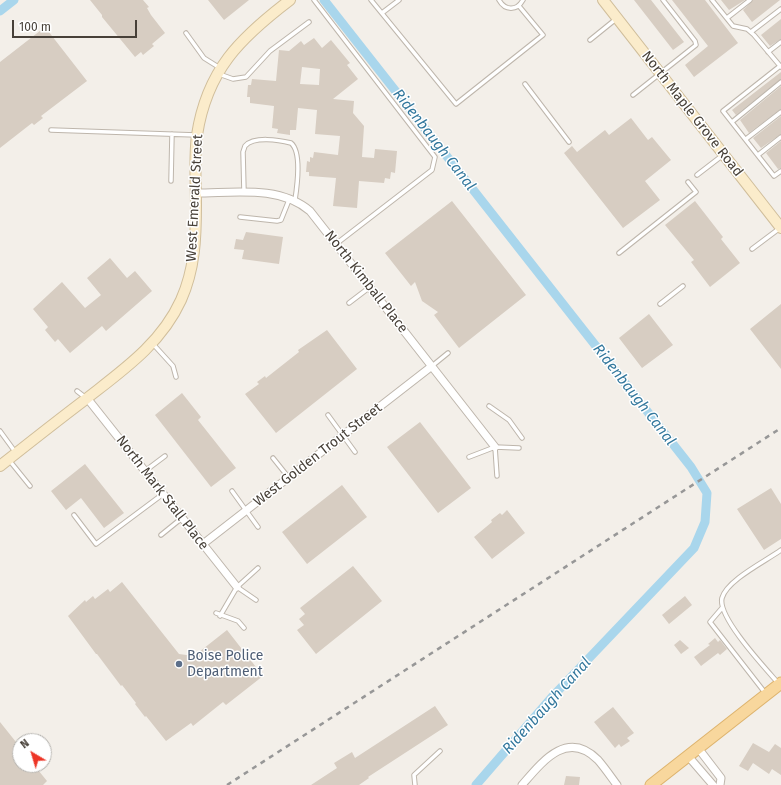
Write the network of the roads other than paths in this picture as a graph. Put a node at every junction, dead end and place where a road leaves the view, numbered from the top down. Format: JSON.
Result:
{"nodes":[{"id":1,"x":290,"y":0,"type":"edge"},
{"id":2,"x":314,"y":0,"type":"edge"},
{"id":3,"x":371,"y":0,"type":"edge"},
{"id":4,"x":399,"y":0,"type":"edge"},
{"id":5,"x":499,"y":0,"type":"edge"},
{"id":6,"x":523,"y":0,"type":"edge"},
{"id":7,"x":602,"y":0,"type":"edge"},
{"id":8,"x":663,"y":0,"type":"edge"},
{"id":9,"x":712,"y":0,"type":"edge"},
{"id":10,"x":750,"y":0,"type":"edge"},
{"id":11,"x":519,"y":6,"type":"junction"},
{"id":12,"x":781,"y":9,"type":"edge"},
{"id":13,"x":382,"y":13,"type":"junction"},
{"id":14,"x":617,"y":18,"type":"junction"},
{"id":15,"x":727,"y":18,"type":"junction"},
{"id":16,"x":309,"y":22,"type":"dead end"},
{"id":17,"x":186,"y":32,"type":"dead end"},
{"id":18,"x":751,"y":32,"type":"junction"},
{"id":19,"x":590,"y":40,"type":"dead end"},
{"id":20,"x":781,"y":42,"type":"edge"},
{"id":21,"x":768,"y":52,"type":"junction"},
{"id":22,"x":780,"y":64,"type":"edge"},
{"id":23,"x":219,"y":71,"type":"junction"},
{"id":24,"x":661,"y":74,"type":"junction"},
{"id":25,"x":781,"y":82,"type":"edge"},
{"id":26,"x":525,"y":84,"type":"dead end"},
{"id":27,"x":633,"y":95,"type":"dead end"},
{"id":28,"x":781,"y":112,"type":"edge"},
{"id":29,"x":732,"y":122,"type":"junction"},
{"id":30,"x":51,"y":130,"type":"dead end"},
{"id":31,"x":172,"y":134,"type":"junction"},
{"id":32,"x":197,"y":135,"type":"junction"},
{"id":33,"x":781,"y":137,"type":"edge"},
{"id":34,"x":746,"y":139,"type":"junction"},
{"id":35,"x":570,"y":142,"type":"dead end"},
{"id":36,"x":724,"y":154,"type":"junction"},
{"id":37,"x":758,"y":155,"type":"junction"},
{"id":38,"x":781,"y":171,"type":"edge"},
{"id":39,"x":697,"y":175,"type":"dead end"},
{"id":40,"x":171,"y":181,"type":"dead end"},
{"id":41,"x":688,"y":182,"type":"dead end"},
{"id":42,"x":196,"y":193,"type":"junction"},
{"id":43,"x":244,"y":193,"type":"junction"},
{"id":44,"x":292,"y":200,"type":"junction"},
{"id":45,"x":240,"y":217,"type":"dead end"},
{"id":46,"x":781,"y":228,"type":"edge"},
{"id":47,"x":336,"y":244,"type":"junction"},
{"id":48,"x":752,"y":249,"type":"dead end"},
{"id":49,"x":619,"y":253,"type":"dead end"},
{"id":50,"x":683,"y":286,"type":"dead end"},
{"id":51,"x":370,"y":287,"type":"junction"},
{"id":52,"x":350,"y":303,"type":"dead end"},
{"id":53,"x":660,"y":304,"type":"dead end"},
{"id":54,"x":153,"y":343,"type":"junction"},
{"id":55,"x":448,"y":353,"type":"dead end"},
{"id":56,"x":432,"y":366,"type":"junction"},
{"id":57,"x":176,"y":377,"type":"dead end"},
{"id":58,"x":78,"y":391,"type":"dead end"},
{"id":59,"x":87,"y":398,"type":"junction"},
{"id":60,"x":489,"y":406,"type":"dead end"},
{"id":61,"x":328,"y":415,"type":"dead end"},
{"id":62,"x":0,"y":431,"type":"edge"},
{"id":63,"x":343,"y":435,"type":"junction"},
{"id":64,"x":522,"y":438,"type":"dead end"},
{"id":65,"x":495,"y":447,"type":"junction"},
{"id":66,"x":519,"y":448,"type":"dead end"},
{"id":67,"x":356,"y":452,"type":"dead end"},
{"id":68,"x":12,"y":456,"type":"junction"},
{"id":69,"x":165,"y":456,"type":"dead end"},
{"id":70,"x":469,"y":457,"type":"dead end"},
{"id":71,"x":273,"y":458,"type":"dead end"},
{"id":72,"x":0,"y":466,"type":"edge"},
{"id":73,"x":145,"y":471,"type":"junction"},
{"id":74,"x":497,"y":476,"type":"dead end"},
{"id":75,"x":289,"y":478,"type":"junction"},
{"id":76,"x":30,"y":486,"type":"dead end"},
{"id":77,"x":232,"y":491,"type":"dead end"},
{"id":78,"x":164,"y":494,"type":"junction"},
{"id":79,"x":247,"y":510,"type":"junction"},
{"id":80,"x":74,"y":515,"type":"dead end"},
{"id":81,"x":182,"y":518,"type":"junction"},
{"id":82,"x":258,"y":527,"type":"dead end"},
{"id":83,"x":161,"y":535,"type":"dead end"},
{"id":84,"x":203,"y":544,"type":"junction"},
{"id":85,"x":781,"y":550,"type":"edge"},
{"id":86,"x":258,"y":568,"type":"dead end"},
{"id":87,"x":237,"y":588,"type":"junction"},
{"id":88,"x":256,"y":600,"type":"dead end"},
{"id":89,"x":722,"y":608,"type":"junction"},
{"id":90,"x":244,"y":628,"type":"dead end"},
{"id":91,"x":780,"y":684,"type":"edge"},
{"id":92,"x":767,"y":694,"type":"junction"},
{"id":93,"x":698,"y":748,"type":"junction"},
{"id":94,"x":440,"y":751,"type":"dead end"},
{"id":95,"x":688,"y":756,"type":"junction"},
{"id":96,"x":415,"y":785,"type":"edge"},
{"id":97,"x":522,"y":785,"type":"edge"},
{"id":98,"x":617,"y":785,"type":"edge"},
{"id":99,"x":651,"y":785,"type":"edge"},
{"id":100,"x":713,"y":785,"type":"edge"},
{"id":101,"x":720,"y":785,"type":"edge"}],
"edges":[{"from":1,"to":23,"type":"main road","name":"West Emerald Street"},
{"from":2,"to":47,"type":"lane"},
{"from":3,"to":13,"type":"lane"},
{"from":4,"to":13,"type":"lane"},
{"from":5,"to":11,"type":"lane"},
{"from":6,"to":11,"type":"lane"},
{"from":7,"to":14,"type":"main road","name":"North Maple Grove Road"},
{"from":8,"to":24,"type":"lane"},
{"from":9,"to":15,"type":"lane"},
{"from":10,"to":15,"type":"lane"},
{"from":11,"to":13,"type":"lane"},
{"from":12,"to":18,"type":"lane"},
{"from":14,"to":19,"type":"lane"},
{"from":14,"to":24,"type":"main road","name":"North Maple Grove Road"},
{"from":15,"to":18,"type":"lane"},
{"from":16,"to":23,"type":"lane"},
{"from":17,"to":23,"type":"lane"},
{"from":18,"to":21,"type":"lane"},
{"from":20,"to":21,"type":"lane"},
{"from":21,"to":22,"type":"lane"},
{"from":22,"to":29,"type":"lane"},
{"from":23,"to":32,"type":"main road","name":"West Emerald Street"},
{"from":24,"to":27,"type":"lane"},
{"from":24,"to":36,"type":"main road","name":"North Maple Grove Road"},
{"from":25,"to":29,"type":"lane"},
{"from":26,"to":35,"type":"lane"},
{"from":28,"to":34,"type":"lane"},
{"from":29,"to":34,"type":"lane"},
{"from":30,"to":31,"type":"lane"},
{"from":31,"to":32,"type":"lane"},
{"from":31,"to":40,"type":"lane"},
{"from":32,"to":42,"type":"main road","name":"West Emerald Street"},
{"from":33,"to":37,"type":"lane"},
{"from":34,"to":37,"type":"lane"},
{"from":36,"to":39,"type":"lane"},
{"from":36,"to":46,"type":"main road","name":"North Maple Grove Road"},
{"from":37,"to":38,"type":"lane"},
{"from":41,"to":49,"type":"lane"},
{"from":42,"to":43,"type":"street","name":"North Kimball Place"},
{"from":42,"to":54,"type":"main road","name":"West Emerald Street"},
{"from":43,"to":44,"type":"street","name":"North Kimball Place"},
{"from":43,"to":44,"type":"lane"},
{"from":44,"to":45,"type":"lane"},
{"from":44,"to":47,"type":"street","name":"North Kimball Place"},
{"from":46,"to":48,"type":"lane"},
{"from":47,"to":51,"type":"street","name":"North Kimball Place"},
{"from":50,"to":53,"type":"lane"},
{"from":51,"to":52,"type":"lane"},
{"from":51,"to":56,"type":"street","name":"North Kimball Place"},
{"from":54,"to":57,"type":"lane"},
{"from":54,"to":59,"type":"main road","name":"West Emerald Street"},
{"from":55,"to":56,"type":"lane"},
{"from":56,"to":63,"type":"street","name":"West Golden Trout Street"},
{"from":56,"to":65,"type":"street","name":"North Kimball Place"},
{"from":58,"to":59,"type":"lane"},
{"from":59,"to":68,"type":"main road","name":"West Emerald Street"},
{"from":59,"to":73,"type":"street","name":"North Mark Stall Place"},
{"from":60,"to":64,"type":"lane"},
{"from":61,"to":63,"type":"lane"},
{"from":62,"to":68,"type":"lane"},
{"from":63,"to":67,"type":"lane"},
{"from":63,"to":75,"type":"street","name":"West Golden Trout Street"},
{"from":65,"to":66,"type":"lane"},
{"from":65,"to":70,"type":"lane"},
{"from":65,"to":74,"type":"lane"},
{"from":68,"to":72,"type":"main road","name":"West Emerald Street"},
{"from":68,"to":76,"type":"lane"},
{"from":69,"to":73,"type":"lane"},
{"from":71,"to":75,"type":"lane"},
{"from":73,"to":78,"type":"street","name":"North Mark Stall Place"},
{"from":75,"to":79,"type":"street","name":"West Golden Trout Street"},
{"from":77,"to":79,"type":"lane"},
{"from":78,"to":80,"type":"lane"},
{"from":78,"to":81,"type":"street","name":"North Mark Stall Place"},
{"from":79,"to":82,"type":"lane"},
{"from":79,"to":84,"type":"street","name":"West Golden Trout Street"},
{"from":81,"to":83,"type":"lane"},
{"from":81,"to":84,"type":"street","name":"North Mark Stall Place"},
{"from":84,"to":87,"type":"street","name":"North Mark Stall Place"},
{"from":85,"to":89,"type":"lane"},
{"from":86,"to":87,"type":"lane"},
{"from":87,"to":88,"type":"lane"},
{"from":87,"to":90,"type":"lane"},
{"from":89,"to":91,"type":"lane"},
{"from":89,"to":92,"type":"lane"},
{"from":91,"to":92,"type":"main road"},
{"from":92,"to":93,"type":"main road"},
{"from":93,"to":95,"type":"main road"},
{"from":93,"to":101,"type":"street"},
{"from":94,"to":96,"type":"lane"},
{"from":95,"to":99,"type":"main road"},
{"from":95,"to":100,"type":"street"},
{"from":97,"to":98,"type":"street"}]}
